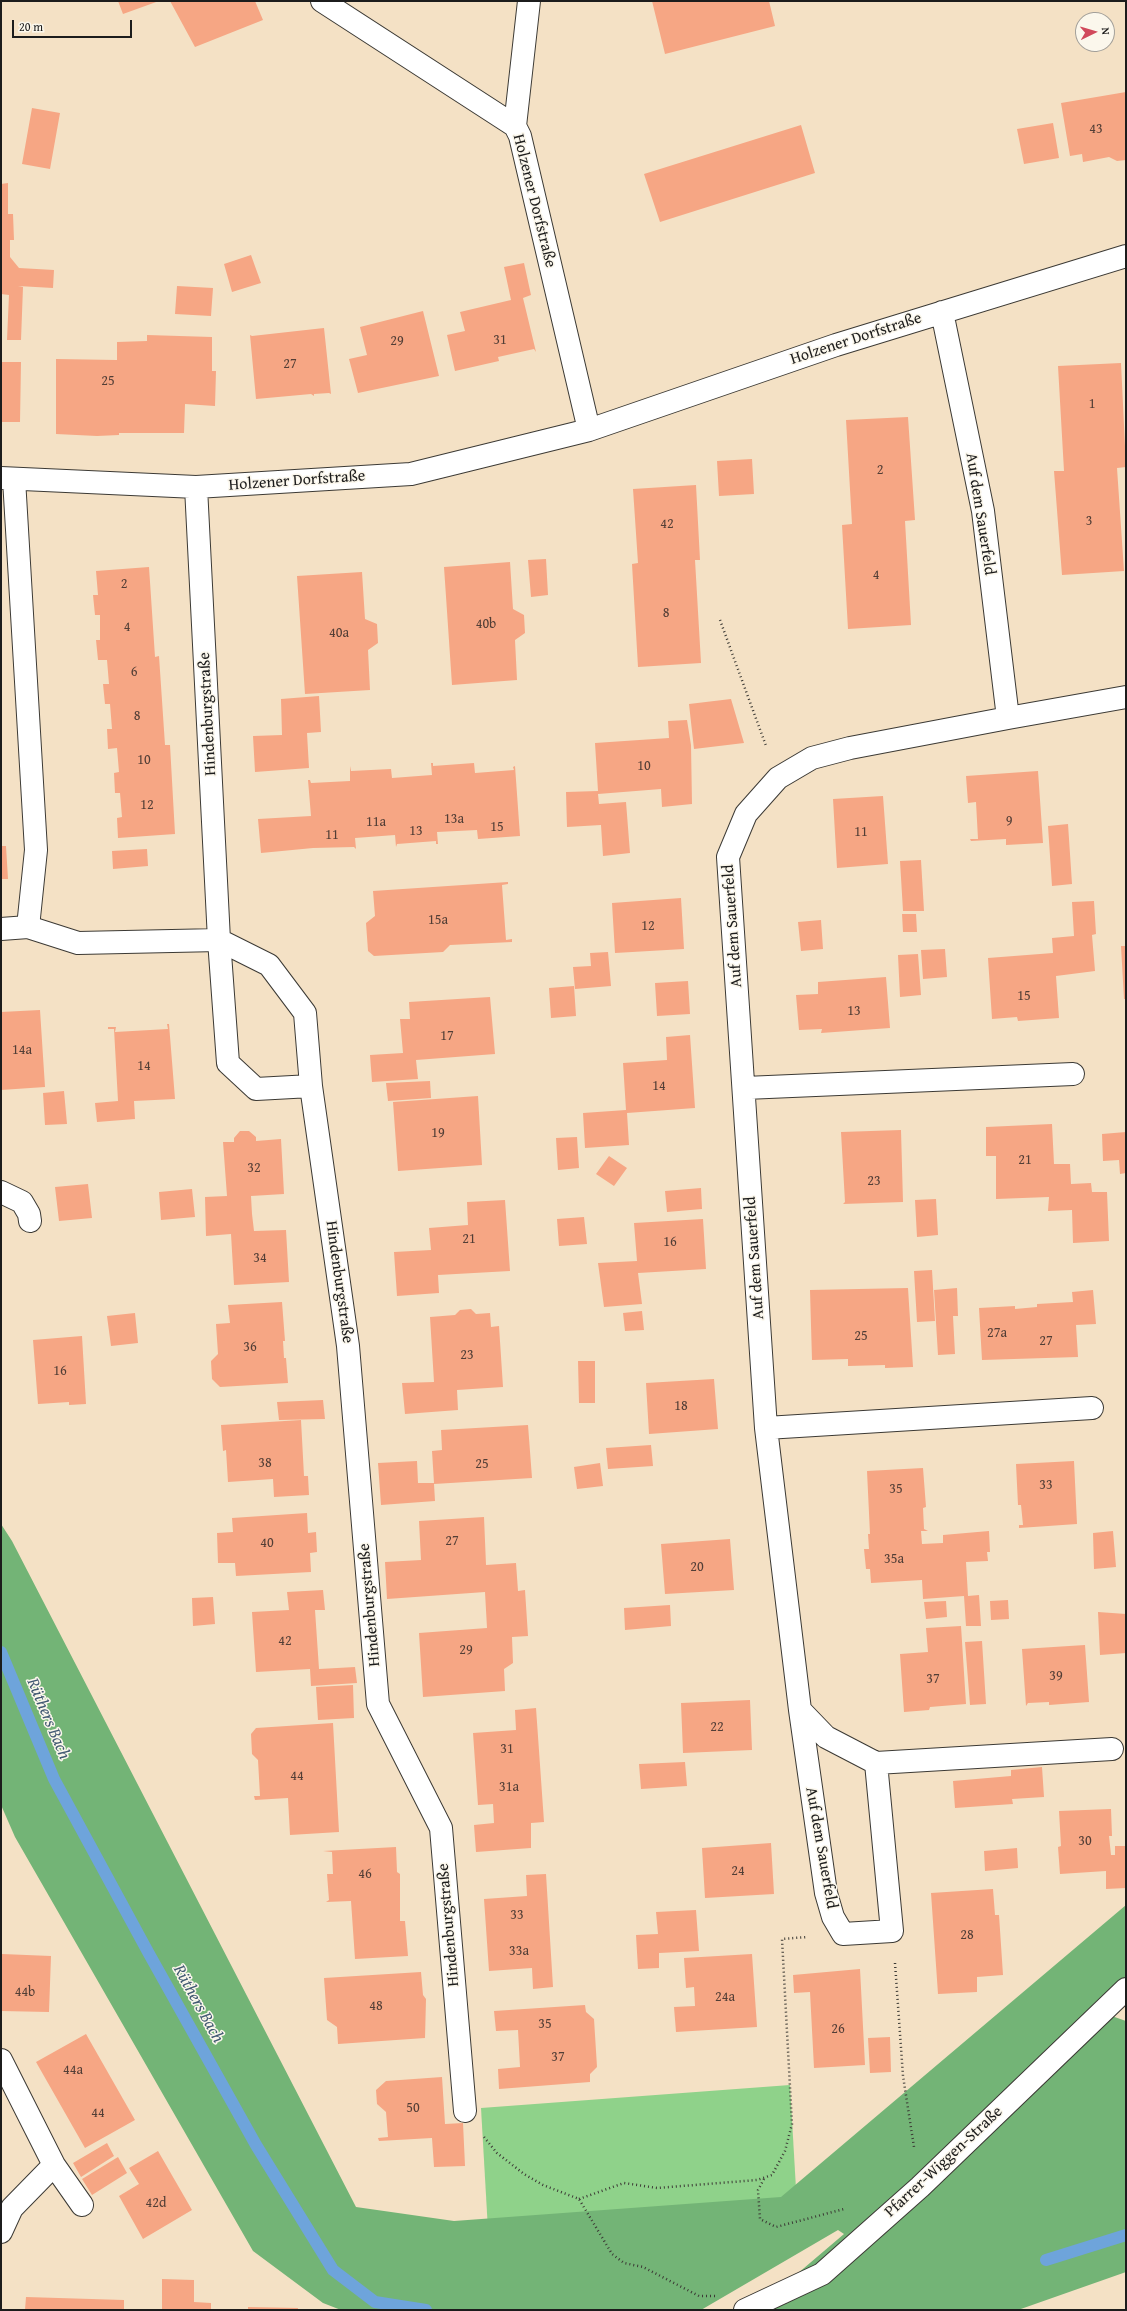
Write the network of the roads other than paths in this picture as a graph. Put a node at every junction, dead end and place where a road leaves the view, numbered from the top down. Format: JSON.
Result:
{"nodes":[{"id":1,"x":322,"y":1,"type":"edge"},
{"id":2,"x":528,"y":1,"type":"edge"},
{"id":3,"x":516,"y":126,"type":"junction"},
{"id":4,"x":1126,"y":256,"type":"edge"},
{"id":5,"x":942,"y":312,"type":"junction"},
{"id":6,"x":589,"y":430,"type":"junction"},
{"id":7,"x":7,"y":478,"type":"edge"},
{"id":8,"x":196,"y":487,"type":"junction"},
{"id":9,"x":1126,"y":697,"type":"edge"},
{"id":10,"x":1008,"y":718,"type":"junction"},
{"id":11,"x":28,"y":927,"type":"junction"},
{"id":12,"x":1,"y":929,"type":"edge"},
{"id":13,"x":220,"y":940,"type":"junction"},
{"id":14,"x":1073,"y":1074,"type":"dead end"},
{"id":15,"x":311,"y":1086,"type":"junction"},
{"id":16,"x":745,"y":1088,"type":"junction"},
{"id":17,"x":1,"y":1192,"type":"edge"},
{"id":18,"x":30,"y":1221,"type":"dead end"},
{"id":19,"x":1092,"y":1408,"type":"dead end"},
{"id":20,"x":766,"y":1428,"type":"junction"},
{"id":21,"x":800,"y":1710,"type":"junction"},
{"id":22,"x":1112,"y":1749,"type":"dead end"},
{"id":23,"x":876,"y":1763,"type":"junction"},
{"id":24,"x":1126,"y":1989,"type":"edge"},
{"id":25,"x":1,"y":2060,"type":"edge"},
{"id":26,"x":465,"y":2111,"type":"road end"},
{"id":27,"x":54,"y":2165,"type":"junction"},
{"id":28,"x":82,"y":2205,"type":"dead end"},
{"id":29,"x":1,"y":2232,"type":"edge"},
{"id":30,"x":745,"y":2310,"type":"edge"}],
"edges":[{"from":1,"to":3,"type":"street","name":"Holzener Dorfstraße"},
{"from":2,"to":3,"type":"street"},
{"from":3,"to":6,"type":"street","name":"Holzener Dorfstraße"},
{"from":4,"to":5,"type":"street","name":"Holzener Dorfstraße"},
{"from":5,"to":6,"type":"street","name":"Holzener Dorfstraße"},
{"from":5,"to":10,"type":"street","name":"Auf dem Sauerfeld"},
{"from":6,"to":8,"type":"street","name":"Holzener Dorfstraße"},
{"from":7,"to":8,"type":"street","name":"Holzener Dorfstraße"},
{"from":7,"to":11,"type":"street"},
{"from":8,"to":13,"type":"street","name":"Hindenburgstraße"},
{"from":9,"to":10,"type":"street","name":"Auf dem Sauerfeld"},
{"from":10,"to":16,"type":"street","name":"Auf dem Sauerfeld"},
{"from":11,"to":12,"type":"street","name":"Hindenburgstraße"},
{"from":11,"to":13,"type":"street","name":"Hindenburgstraße"},
{"from":13,"to":15,"type":"street","name":"Hindenburgstraße"},
{"from":13,"to":15,"type":"street","name":"Hindenburgstraße"},
{"from":14,"to":16,"type":"street"},
{"from":15,"to":26,"type":"street","name":"Hindenburgstraße"},
{"from":16,"to":20,"type":"street","name":"Auf dem Sauerfeld"},
{"from":17,"to":18,"type":"street"},
{"from":19,"to":20,"type":"street"},
{"from":20,"to":21,"type":"street","name":"Auf dem Sauerfeld"},
{"from":21,"to":23,"type":"street"},
{"from":21,"to":23,"type":"street","name":"Auf dem Sauerfeld"},
{"from":22,"to":23,"type":"street"},
{"from":24,"to":30,"type":"street","name":"Pfarrer-Wiggen-Straße"},
{"from":25,"to":27,"type":"street"},
{"from":27,"to":28,"type":"street"},
{"from":27,"to":29,"type":"street"}]}
